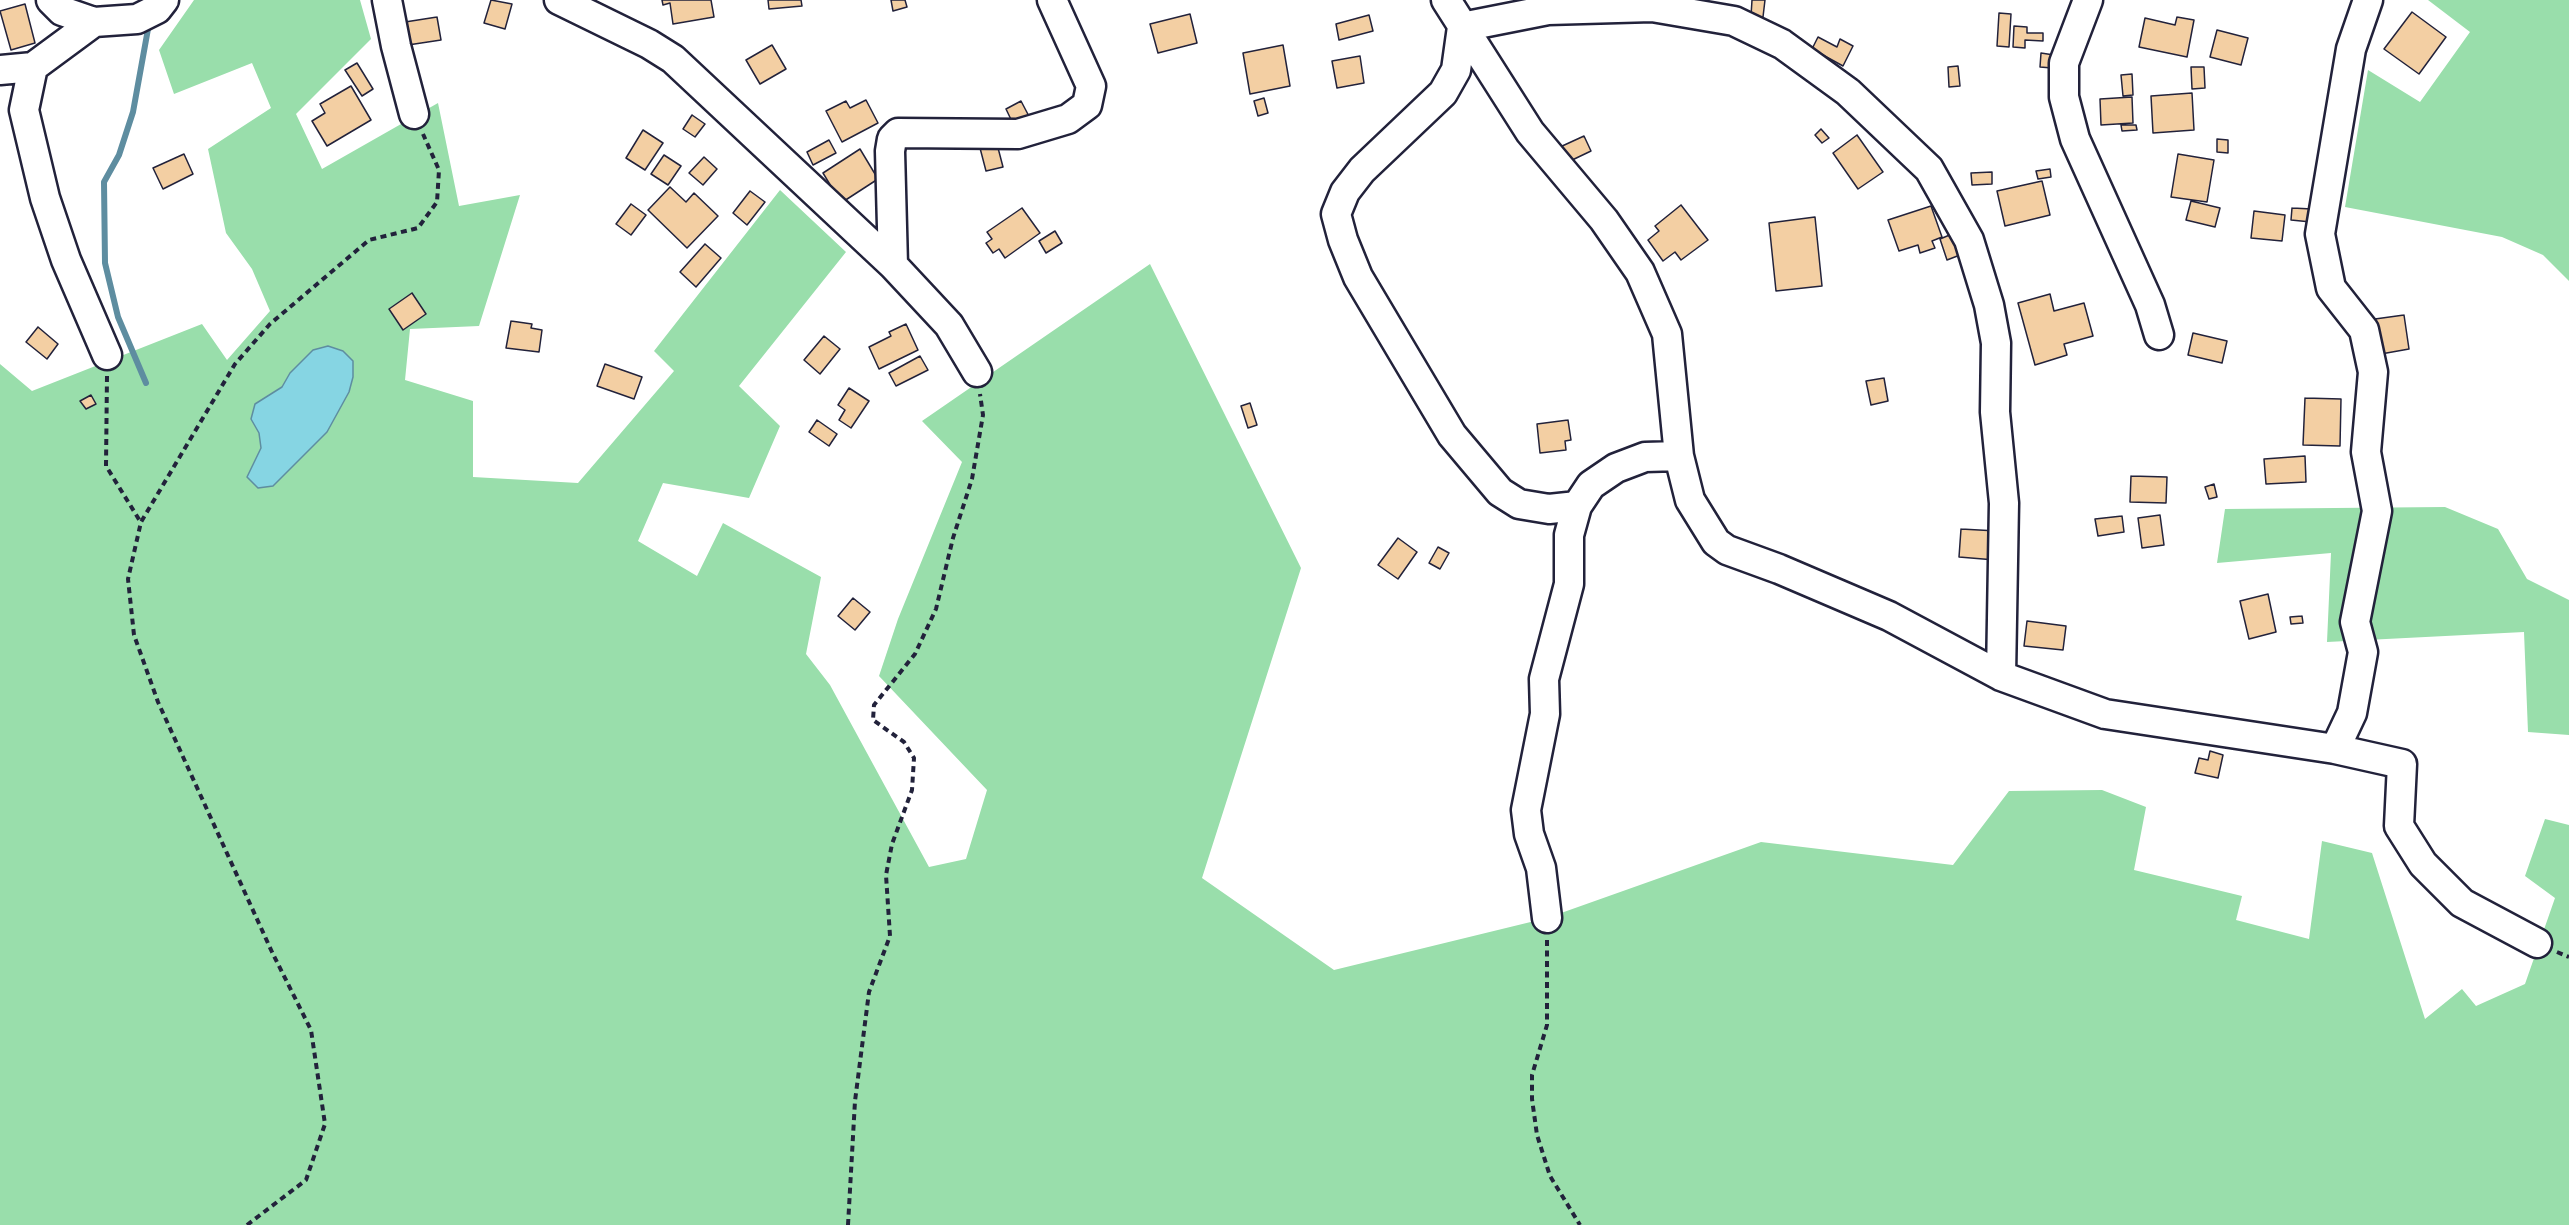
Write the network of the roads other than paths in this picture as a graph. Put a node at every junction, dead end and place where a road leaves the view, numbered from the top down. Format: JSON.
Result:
{"nodes":[{"id":1,"x":51,"y":0,"type":"edge"},
{"id":2,"x":164,"y":0,"type":"edge"},
{"id":3,"x":387,"y":0,"type":"edge"},
{"id":4,"x":559,"y":0,"type":"edge"},
{"id":5,"x":1052,"y":0,"type":"edge"},
{"id":6,"x":1446,"y":0,"type":"edge"},
{"id":7,"x":2088,"y":0,"type":"edge"},
{"id":8,"x":2362,"y":1,"type":"edge"},
{"id":9,"x":1736,"y":10,"type":"edge"},
{"id":10,"x":94,"y":22,"type":"junction"},
{"id":11,"x":1462,"y":27,"type":"junction"},
{"id":12,"x":33,"y":67,"type":"junction"},
{"id":13,"x":0,"y":70,"type":"edge"},
{"id":14,"x":12,"y":110,"type":"edge"},
{"id":15,"x":414,"y":114,"type":"road end"},
{"id":16,"x":893,"y":265,"type":"junction"},
{"id":17,"x":2159,"y":335,"type":"dead end"},
{"id":18,"x":107,"y":355,"type":"road end"},
{"id":19,"x":977,"y":372,"type":"road end"},
{"id":20,"x":1679,"y":456,"type":"junction"},
{"id":21,"x":1577,"y":506,"type":"junction"},
{"id":22,"x":2001,"y":676,"type":"junction"},
{"id":23,"x":2335,"y":749,"type":"junction"},
{"id":24,"x":1547,"y":918,"type":"road end"},
{"id":25,"x":2537,"y":943,"type":"dead end"}],
"edges":[{"from":1,"to":10,"type":"street"},
{"from":2,"to":10,"type":"street"},
{"from":3,"to":15,"type":"street"},
{"from":4,"to":16,"type":"street"},
{"from":5,"to":16,"type":"street"},
{"from":6,"to":11,"type":"street"},
{"from":7,"to":17,"type":"street"},
{"from":8,"to":23,"type":"street"},
{"from":9,"to":11,"type":"street"},
{"from":9,"to":22,"type":"street"},
{"from":10,"to":12,"type":"street"},
{"from":11,"to":20,"type":"street"},
{"from":11,"to":21,"type":"street"},
{"from":12,"to":13,"type":"street"},
{"from":12,"to":14,"type":"street"},
{"from":14,"to":18,"type":"street"},
{"from":16,"to":19,"type":"street"},
{"from":20,"to":21,"type":"street"},
{"from":20,"to":22,"type":"street"},
{"from":21,"to":24,"type":"street"},
{"from":22,"to":23,"type":"street"},
{"from":23,"to":25,"type":"street"}]}
